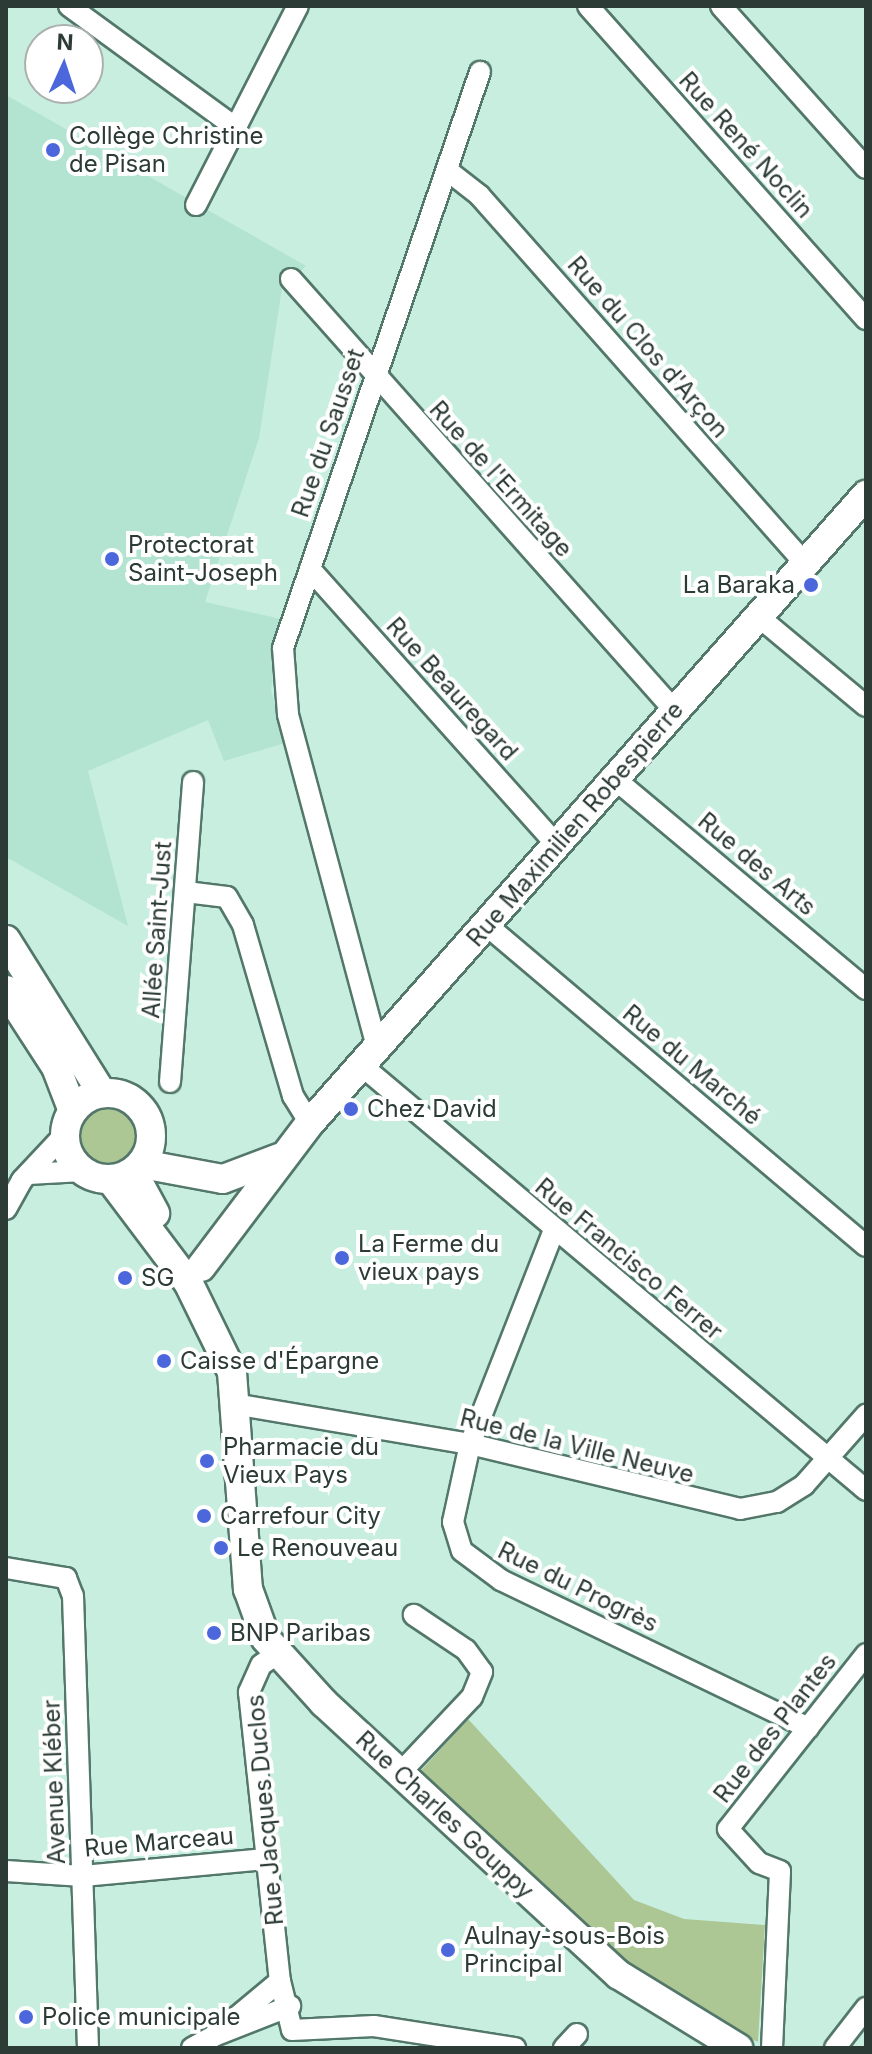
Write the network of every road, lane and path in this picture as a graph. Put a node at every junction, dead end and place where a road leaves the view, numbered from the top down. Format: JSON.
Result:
{"nodes":[{"id":1,"x":69,"y":6,"type":"edge"},
{"id":2,"x":298,"y":6,"type":"edge"},
{"id":3,"x":588,"y":6,"type":"edge"},
{"id":4,"x":721,"y":6,"type":"edge"},
{"id":5,"x":480,"y":72,"type":"dead end"},
{"id":6,"x":236,"y":128,"type":"junction"},
{"id":7,"x":866,"y":168,"type":"edge"},
{"id":8,"x":447,"y":170,"type":"junction"},
{"id":9,"x":196,"y":205,"type":"dead end"},
{"id":10,"x":291,"y":279,"type":"dead end"},
{"id":11,"x":866,"y":319,"type":"edge"},
{"id":12,"x":374,"y":375,"type":"junction"},
{"id":13,"x":866,"y":495,"type":"edge"},
{"id":14,"x":805,"y":564,"type":"junction"},
{"id":15,"x":310,"y":569,"type":"junction"},
{"id":16,"x":759,"y":617,"type":"junction"},
{"id":17,"x":866,"y":706,"type":"edge"},
{"id":18,"x":675,"y":711,"type":"junction"},
{"id":19,"x":616,"y":780,"type":"junction"},
{"id":20,"x":193,"y":782,"type":"dead end"},
{"id":21,"x":556,"y":844,"type":"junction"},
{"id":22,"x":186,"y":892,"type":"junction"},
{"id":23,"x":484,"y":923,"type":"junction"},
{"id":24,"x":6,"y":940,"type":"edge"},
{"id":25,"x":866,"y":989,"type":"edge"},
{"id":26,"x":6,"y":990,"type":"edge"},
{"id":27,"x":369,"y":1056,"type":"junction"},
{"id":28,"x":170,"y":1082,"type":"dead end"},
{"id":29,"x":102,"y":1093,"type":"junction"},
{"id":30,"x":69,"y":1123,"type":"junction"},
{"id":31,"x":310,"y":1123,"type":"junction"},
{"id":32,"x":284,"y":1154,"type":"junction"},
{"id":33,"x":134,"y":1164,"type":"junction"},
{"id":34,"x":83,"y":1171,"type":"junction"},
{"id":35,"x":28,"y":1174,"type":"junction"},
{"id":36,"x":6,"y":1209,"type":"edge"},
{"id":37,"x":554,"y":1230,"type":"junction"},
{"id":38,"x":866,"y":1246,"type":"edge"},
{"id":39,"x":201,"y":1267,"type":"junction"},
{"id":40,"x":246,"y":1406,"type":"junction"},
{"id":41,"x":866,"y":1415,"type":"edge"},
{"id":42,"x":470,"y":1444,"type":"junction"},
{"id":43,"x":829,"y":1460,"type":"junction"},
{"id":44,"x":866,"y":1490,"type":"edge"},
{"id":45,"x":6,"y":1568,"type":"edge"},
{"id":46,"x":414,"y":1615,"type":"dead end"},
{"id":47,"x":280,"y":1649,"type":"junction"},
{"id":48,"x":866,"y":1654,"type":"edge"},
{"id":49,"x":808,"y":1728,"type":"junction"},
{"id":50,"x":401,"y":1772,"type":"junction"},
{"id":51,"x":268,"y":1859,"type":"junction"},
{"id":52,"x":6,"y":1871,"type":"edge"},
{"id":53,"x":83,"y":1876,"type":"junction"},
{"id":54,"x":280,"y":1981,"type":"junction"},
{"id":55,"x":290,"y":2006,"type":"junction"},
{"id":56,"x":866,"y":2008,"type":"edge"},
{"id":57,"x":214,"y":2036,"type":"junction"},
{"id":58,"x":88,"y":2048,"type":"edge"},
{"id":59,"x":192,"y":2048,"type":"edge"},
{"id":60,"x":515,"y":2048,"type":"edge"},
{"id":61,"x":738,"y":2048,"type":"edge"},
{"id":62,"x":772,"y":2048,"type":"edge"},
{"id":63,"x":835,"y":2048,"type":"edge"}],
"edges":[{"from":1,"to":6,"type":"street"},
{"from":2,"to":6,"type":"street"},
{"from":3,"to":11,"type":"street","name":"Rue René Noclin"},
{"from":4,"to":7,"type":"street"},
{"from":5,"to":8,"type":"street","name":"Rue du Sausset"},
{"from":6,"to":9,"type":"street"},
{"from":8,"to":12,"type":"street","name":"Rue du Sausset"},
{"from":8,"to":14,"type":"street","name":"Rue du Clos d'Arçon"},
{"from":10,"to":12,"type":"street","name":"Rue de l'Ermitage"},
{"from":12,"to":15,"type":"street","name":"Rue du Sausset"},
{"from":12,"to":18,"type":"street","name":"Rue de l'Ermitage"},
{"from":13,"to":14,"type":"main road","name":"Rue Maximilien Robespierre"},
{"from":14,"to":16,"type":"main road","name":"Rue Maximilien Robespierre"},
{"from":15,"to":21,"type":"street","name":"Rue Beauregard"},
{"from":15,"to":27,"type":"street","name":"Rue du Sausset"},
{"from":16,"to":17,"type":"street"},
{"from":16,"to":18,"type":"main road","name":"Rue Maximilien Robespierre"},
{"from":18,"to":19,"type":"main road","name":"Rue Maximilien Robespierre"},
{"from":19,"to":21,"type":"main road","name":"Rue Maximilien Robespierre"},
{"from":19,"to":25,"type":"street","name":"Rue des Arts"},
{"from":20,"to":22,"type":"street","name":"Allée Saint-Just"},
{"from":21,"to":23,"type":"main road","name":"Rue Maximilien Robespierre"},
{"from":22,"to":28,"type":"street","name":"Allée Saint-Just"},
{"from":22,"to":31,"type":"street"},
{"from":23,"to":27,"type":"main road","name":"Rue Maximilien Robespierre"},
{"from":23,"to":38,"type":"street","name":"Rue du Marché"},
{"from":24,"to":29,"type":"main road"},
{"from":26,"to":30,"type":"main road"},
{"from":27,"to":31,"type":"main road","name":"Rue Maximilien Robespierre"},
{"from":27,"to":37,"type":"street","name":"Rue Francisco Ferrer"},
{"from":29,"to":30,"type":"main road"},
{"from":29,"to":33,"type":"main road"},
{"from":30,"to":34,"type":"main road"},
{"from":30,"to":35,"type":"street"},
{"from":31,"to":32,"type":"main road","name":"Rue Maximilien Robespierre"},
{"from":32,"to":33,"type":"main road","name":"Rue Maximilien Robespierre"},
{"from":32,"to":39,"type":"main road","name":"Rue Maximilien Robespierre"},
{"from":33,"to":34,"type":"main road","name":"Rue Maximilien Robespierre"},
{"from":33,"to":39,"type":"main road"},
{"from":33,"to":40,"type":"main road"},
{"from":34,"to":35,"type":"street"},
{"from":35,"to":36,"type":"street"},
{"from":37,"to":42,"type":"street","name":"Rue du Progrès"},
{"from":37,"to":43,"type":"street","name":"Rue Francisco Ferrer"},
{"from":39,"to":40,"type":"main road"},
{"from":40,"to":42,"type":"street","name":"Rue de la Ville Neuve"},
{"from":40,"to":47,"type":"main road"},
{"from":41,"to":43,"type":"street","name":"Rue de la Ville Neuve"},
{"from":42,"to":43,"type":"street","name":"Rue de la Ville Neuve"},
{"from":42,"to":49,"type":"street","name":"Rue du Progrès"},
{"from":43,"to":44,"type":"street","name":"Rue Francisco Ferrer"},
{"from":45,"to":53,"type":"street","name":"Avenue Kléber"},
{"from":46,"to":50,"type":"street"},
{"from":47,"to":50,"type":"main road","name":"Rue Charles Gouppy"},
{"from":47,"to":51,"type":"street","name":"Rue Jacques Duclos"},
{"from":48,"to":49,"type":"street","name":"Rue des Plantes"},
{"from":49,"to":62,"type":"street","name":"Rue des Plantes"},
{"from":50,"to":61,"type":"main road","name":"Rue Charles Gouppy"},
{"from":51,"to":53,"type":"street","name":"Rue Marceau"},
{"from":51,"to":54,"type":"street","name":"Rue Jacques Duclos"},
{"from":52,"to":53,"type":"street","name":"Rue Marceau"},
{"from":53,"to":58,"type":"street","name":"Avenue Kléber"},
{"from":54,"to":55,"type":"street","name":"Rue Jacques Duclos"},
{"from":54,"to":57,"type":"street"},
{"from":55,"to":57,"type":"street"},
{"from":55,"to":60,"type":"street","name":"Rue Jacques Duclos"},
{"from":56,"to":63,"type":"street"},
{"from":57,"to":59,"type":"street"}]}
